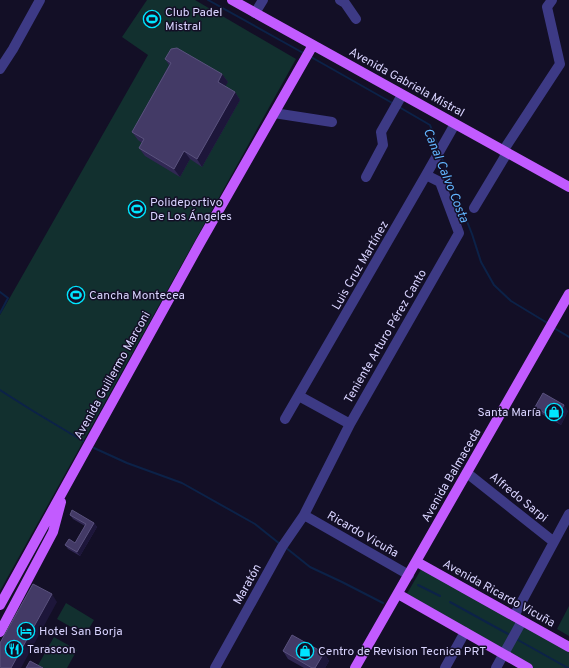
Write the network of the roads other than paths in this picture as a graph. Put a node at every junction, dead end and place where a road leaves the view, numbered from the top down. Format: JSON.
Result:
{"nodes":[{"id":1,"x":40,"y":0,"type":"edge"},
{"id":2,"x":232,"y":0,"type":"edge"},
{"id":3,"x":263,"y":0,"type":"edge"},
{"id":4,"x":552,"y":0,"type":"edge"},
{"id":5,"x":344,"y":1,"type":"edge"},
{"id":6,"x":243,"y":3,"type":"edge"},
{"id":7,"x":255,"y":13,"type":"junction"},
{"id":8,"x":356,"y":19,"type":"dead end"},
{"id":9,"x":309,"y":51,"type":"junction"},
{"id":10,"x":565,"y":62,"type":"edge"},
{"id":11,"x":0,"y":70,"type":"edge"},
{"id":12,"x":398,"y":102,"type":"junction"},
{"id":13,"x":274,"y":113,"type":"junction"},
{"id":14,"x":332,"y":122,"type":"dead end"},
{"id":15,"x":455,"y":124,"type":"junction"},
{"id":16,"x":505,"y":152,"type":"junction"},
{"id":17,"x":426,"y":175,"type":"junction"},
{"id":18,"x":366,"y":177,"type":"dead end"},
{"id":19,"x":568,"y":185,"type":"edge"},
{"id":20,"x":474,"y":208,"type":"dead end"},
{"id":21,"x":569,"y":294,"type":"edge"},
{"id":22,"x":299,"y":396,"type":"junction"},
{"id":23,"x":285,"y":419,"type":"dead end"},
{"id":24,"x":350,"y":424,"type":"junction"},
{"id":25,"x":467,"y":472,"type":"junction"},
{"id":26,"x":64,"y":488,"type":"junction"},
{"id":27,"x":569,"y":514,"type":"edge"},
{"id":28,"x":304,"y":515,"type":"junction"},
{"id":29,"x":566,"y":527,"type":"edge"},
{"id":30,"x":554,"y":542,"type":"junction"},
{"id":31,"x":417,"y":562,"type":"junction"},
{"id":32,"x":409,"y":575,"type":"junction"},
{"id":33,"x":16,"y":576,"type":"junction"},
{"id":34,"x":27,"y":582,"type":"junction"},
{"id":35,"x":398,"y":594,"type":"junction"},
{"id":36,"x":0,"y":605,"type":"edge"},
{"id":37,"x":518,"y":618,"type":"junction"},
{"id":38,"x":0,"y":631,"type":"edge"},
{"id":39,"x":465,"y":632,"type":"junction"},
{"id":40,"x":569,"y":647,"type":"edge"},
{"id":41,"x":504,"y":654,"type":"junction"},
{"id":42,"x":215,"y":668,"type":"edge"},
{"id":43,"x":355,"y":668,"type":"edge"},
{"id":44,"x":445,"y":668,"type":"edge"},
{"id":45,"x":496,"y":668,"type":"edge"},
{"id":46,"x":528,"y":668,"type":"edge"}],
"edges":[{"from":1,"to":11,"type":"street"},
{"from":2,"to":6,"type":"main road","name":"Avenida Gabriela Mistral"},
{"from":3,"to":7,"type":"street"},
{"from":4,"to":10,"type":"street"},
{"from":5,"to":8,"type":"street"},
{"from":6,"to":7,"type":"main road","name":"Avenida Gabriela Mistral"},
{"from":7,"to":9,"type":"main road","name":"Avenida Gabriela Mistral"},
{"from":9,"to":12,"type":"main road","name":"Avenida Gabriela Mistral"},
{"from":9,"to":13,"type":"main road","name":"Avenida Guillermo Marconi"},
{"from":10,"to":16,"type":"street"},
{"from":12,"to":15,"type":"main road","name":"Avenida Gabriela Mistral"},
{"from":12,"to":18,"type":"street"},
{"from":13,"to":14,"type":"street"},
{"from":13,"to":26,"type":"main road","name":"Avenida Guillermo Marconi"},
{"from":15,"to":16,"type":"main road","name":"Avenida Gabriela Mistral"},
{"from":15,"to":17,"type":"street","name":"Luis Cruz Martínez"},
{"from":16,"to":19,"type":"main road","name":"Avenida Gabriela Mistral"},
{"from":16,"to":20,"type":"street"},
{"from":17,"to":22,"type":"street","name":"Luis Cruz Martínez"},
{"from":17,"to":24,"type":"street","name":"Teniente Arturo Pérez Canto"},
{"from":21,"to":25,"type":"main road","name":"Avenida Balmaceda"},
{"from":22,"to":23,"type":"street","name":"Luis Cruz Martínez"},
{"from":22,"to":24,"type":"street"},
{"from":24,"to":28,"type":"street","name":"Teniente Arturo Pérez Canto"},
{"from":25,"to":30,"type":"street","name":"Alfredo Sarpi"},
{"from":25,"to":31,"type":"main road","name":"Avenida Balmaceda"},
{"from":26,"to":33,"type":"main road","name":"Avenida Guillermo Marconi"},
{"from":26,"to":34,"type":"main road","name":"Avenida Guillermo Marconi"},
{"from":27,"to":29,"type":"street"},
{"from":28,"to":32,"type":"street","name":"Ricardo Vicuña"},
{"from":28,"to":42,"type":"street","name":"Maratón"},
{"from":29,"to":30,"type":"street"},
{"from":30,"to":37,"type":"street"},
{"from":31,"to":32,"type":"main road","name":"Avenida Balmaceda"},
{"from":31,"to":37,"type":"main road","name":"Avenida Ricardo Vicuña"},
{"from":32,"to":35,"type":"main road","name":"Avenida Balmaceda"},
{"from":33,"to":34,"type":"main road"},
{"from":33,"to":36,"type":"main road","name":"Avenida Guillermo Marconi"},
{"from":34,"to":38,"type":"main road","name":"Avenida Guillermo Marconi"},
{"from":35,"to":39,"type":"main road"},
{"from":35,"to":43,"type":"main road","name":"Avenida Balmaceda"},
{"from":37,"to":40,"type":"main road","name":"Avenida Ricardo Vicuña"},
{"from":37,"to":41,"type":"street"},
{"from":39,"to":41,"type":"main road"},
{"from":39,"to":44,"type":"street"},
{"from":41,"to":45,"type":"street"},
{"from":41,"to":46,"type":"main road"}]}
